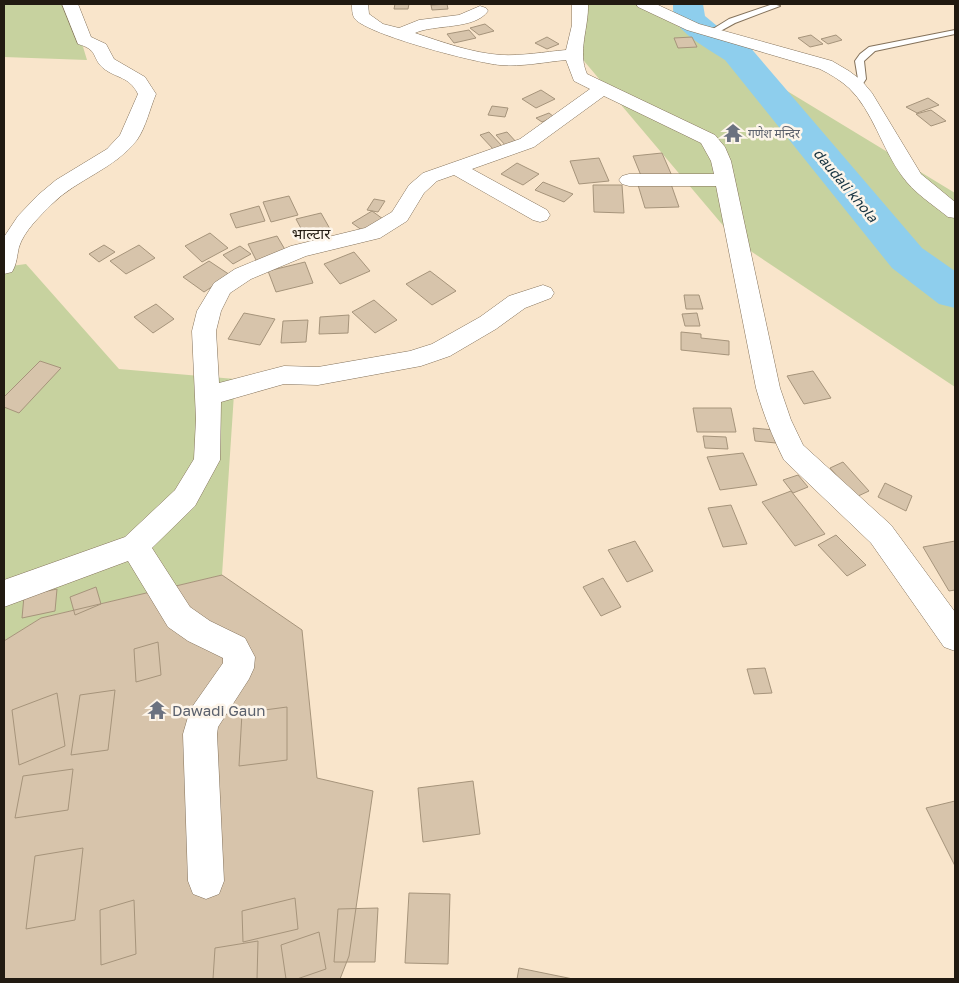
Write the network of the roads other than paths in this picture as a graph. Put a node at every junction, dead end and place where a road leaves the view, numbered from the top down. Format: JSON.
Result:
{"nodes":[{"id":1,"x":70,"y":4,"type":"edge"},
{"id":2,"x":360,"y":4,"type":"edge"},
{"id":3,"x":580,"y":4,"type":"edge"},
{"id":4,"x":644,"y":4,"type":"edge"},
{"id":5,"x":776,"y":6,"type":"dead end"},
{"id":6,"x":480,"y":11,"type":"dead end"},
{"id":7,"x":703,"y":30,"type":"junction"},
{"id":8,"x":955,"y":32,"type":"edge"},
{"id":9,"x":400,"y":34,"type":"junction"},
{"id":10,"x":573,"y":54,"type":"junction"},
{"id":11,"x":857,"y":86,"type":"junction"},
{"id":12,"x":603,"y":88,"type":"junction"},
{"id":13,"x":458,"y":169,"type":"junction"},
{"id":14,"x":629,"y":180,"type":"dead end"},
{"id":15,"x":725,"y":180,"type":"junction"},
{"id":16,"x":955,"y":212,"type":"edge"},
{"id":17,"x":540,"y":215,"type":"dead end"},
{"id":18,"x":4,"y":267,"type":"edge"},
{"id":19,"x":543,"y":293,"type":"dead end"},
{"id":20,"x":207,"y":396,"type":"junction"},
{"id":21,"x":135,"y":546,"type":"junction"},
{"id":22,"x":4,"y":593,"type":"edge"},
{"id":23,"x":955,"y":637,"type":"edge"},
{"id":24,"x":206,"y":881,"type":"dead end"}],
"edges":[{"from":1,"to":18,"type":"street"},
{"from":2,"to":9,"type":"street"},
{"from":3,"to":10,"type":"street"},
{"from":4,"to":7,"type":"street"},
{"from":5,"to":7,"type":"lane"},
{"from":6,"to":9,"type":"street"},
{"from":7,"to":11,"type":"street"},
{"from":8,"to":11,"type":"lane"},
{"from":9,"to":10,"type":"street"},
{"from":10,"to":12,"type":"street"},
{"from":11,"to":16,"type":"street"},
{"from":12,"to":13,"type":"street"},
{"from":12,"to":15,"type":"street"},
{"from":13,"to":17,"type":"street"},
{"from":13,"to":20,"type":"street"},
{"from":14,"to":15,"type":"street"},
{"from":15,"to":23,"type":"street"},
{"from":19,"to":20,"type":"street"},
{"from":20,"to":21,"type":"street"},
{"from":21,"to":22,"type":"street"},
{"from":21,"to":24,"type":"street"}]}
